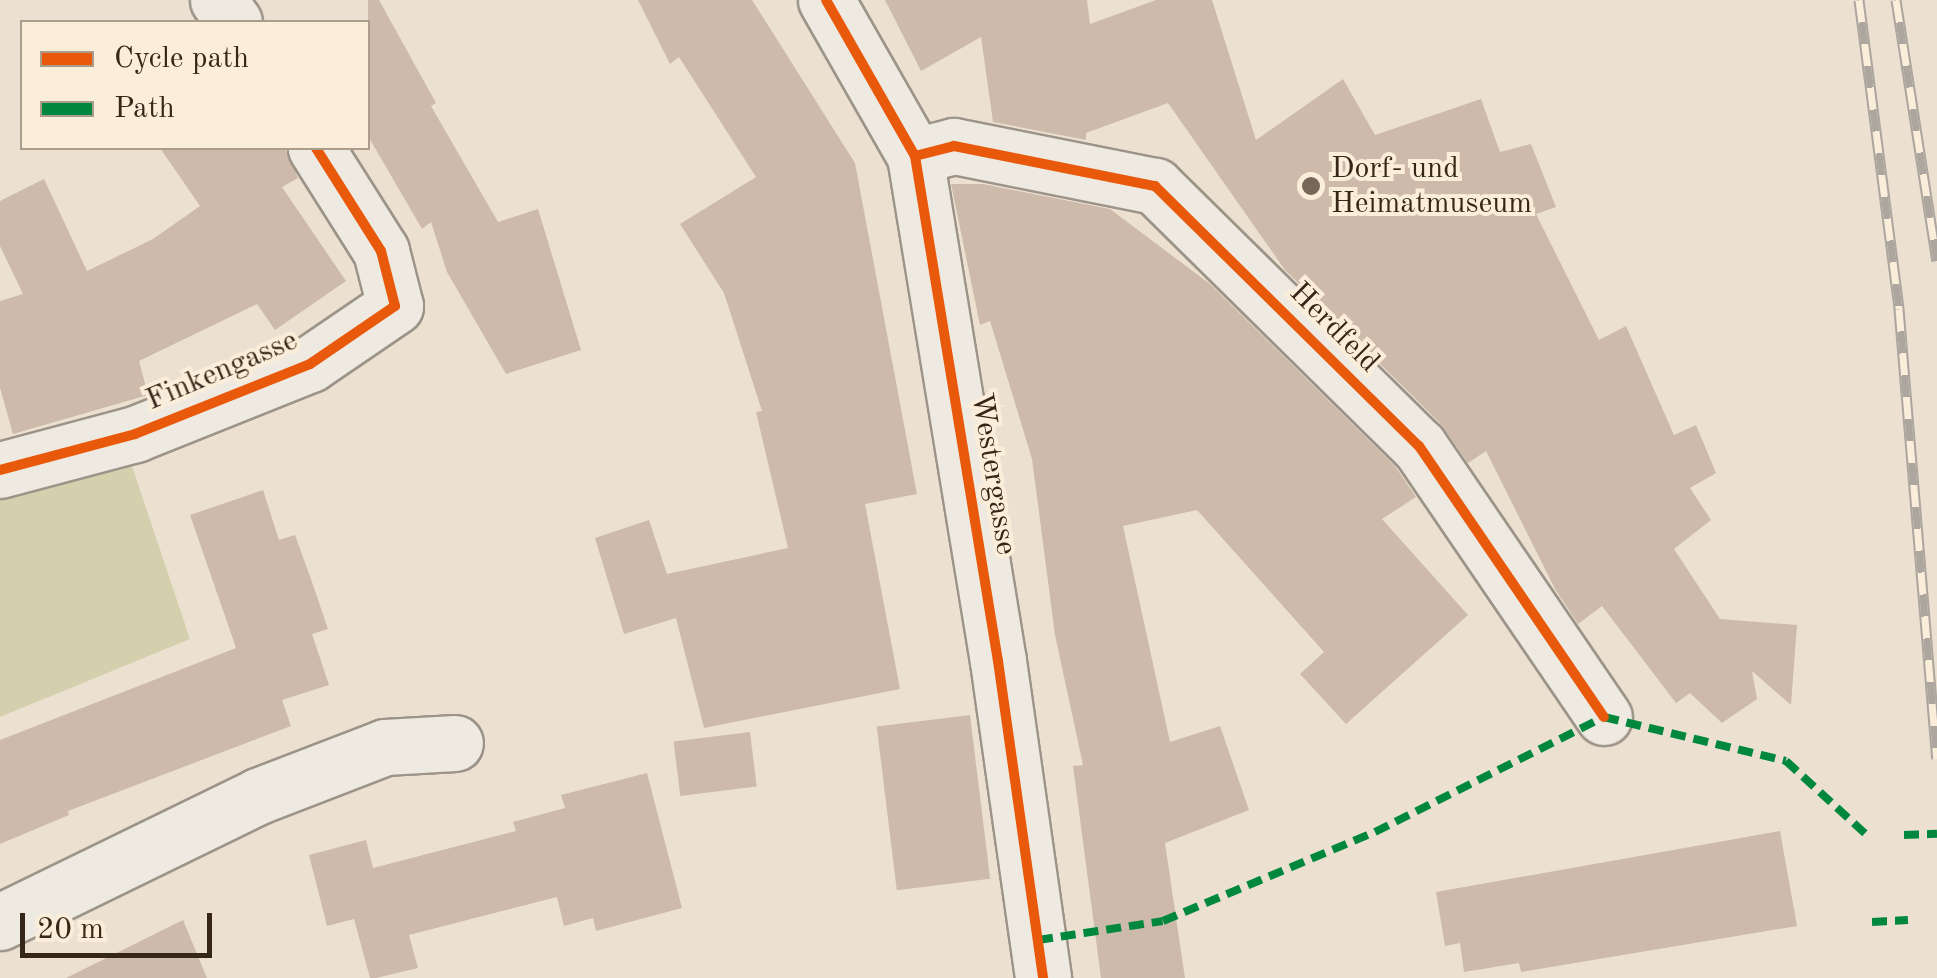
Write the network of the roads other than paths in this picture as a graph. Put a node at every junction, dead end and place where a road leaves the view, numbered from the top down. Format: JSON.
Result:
{"nodes":[{"id":1,"x":826,"y":0,"type":"edge"},
{"id":2,"x":317,"y":150,"type":"edge"},
{"id":3,"x":915,"y":156,"type":"junction"},
{"id":4,"x":0,"y":470,"type":"edge"},
{"id":5,"x":1604,"y":718,"type":"dead end"},
{"id":6,"x":455,"y":742,"type":"dead end"},
{"id":7,"x":0,"y":922,"type":"edge"},
{"id":8,"x":1043,"y":978,"type":"edge"}],
"edges":[{"from":1,"to":3,"type":"street","name":"Westergasse"},
{"from":2,"to":4,"type":"street","name":"Finkengasse"},
{"from":3,"to":5,"type":"street","name":"Herdfeld"},
{"from":3,"to":8,"type":"street","name":"Westergasse"},
{"from":6,"to":7,"type":"street"}]}
